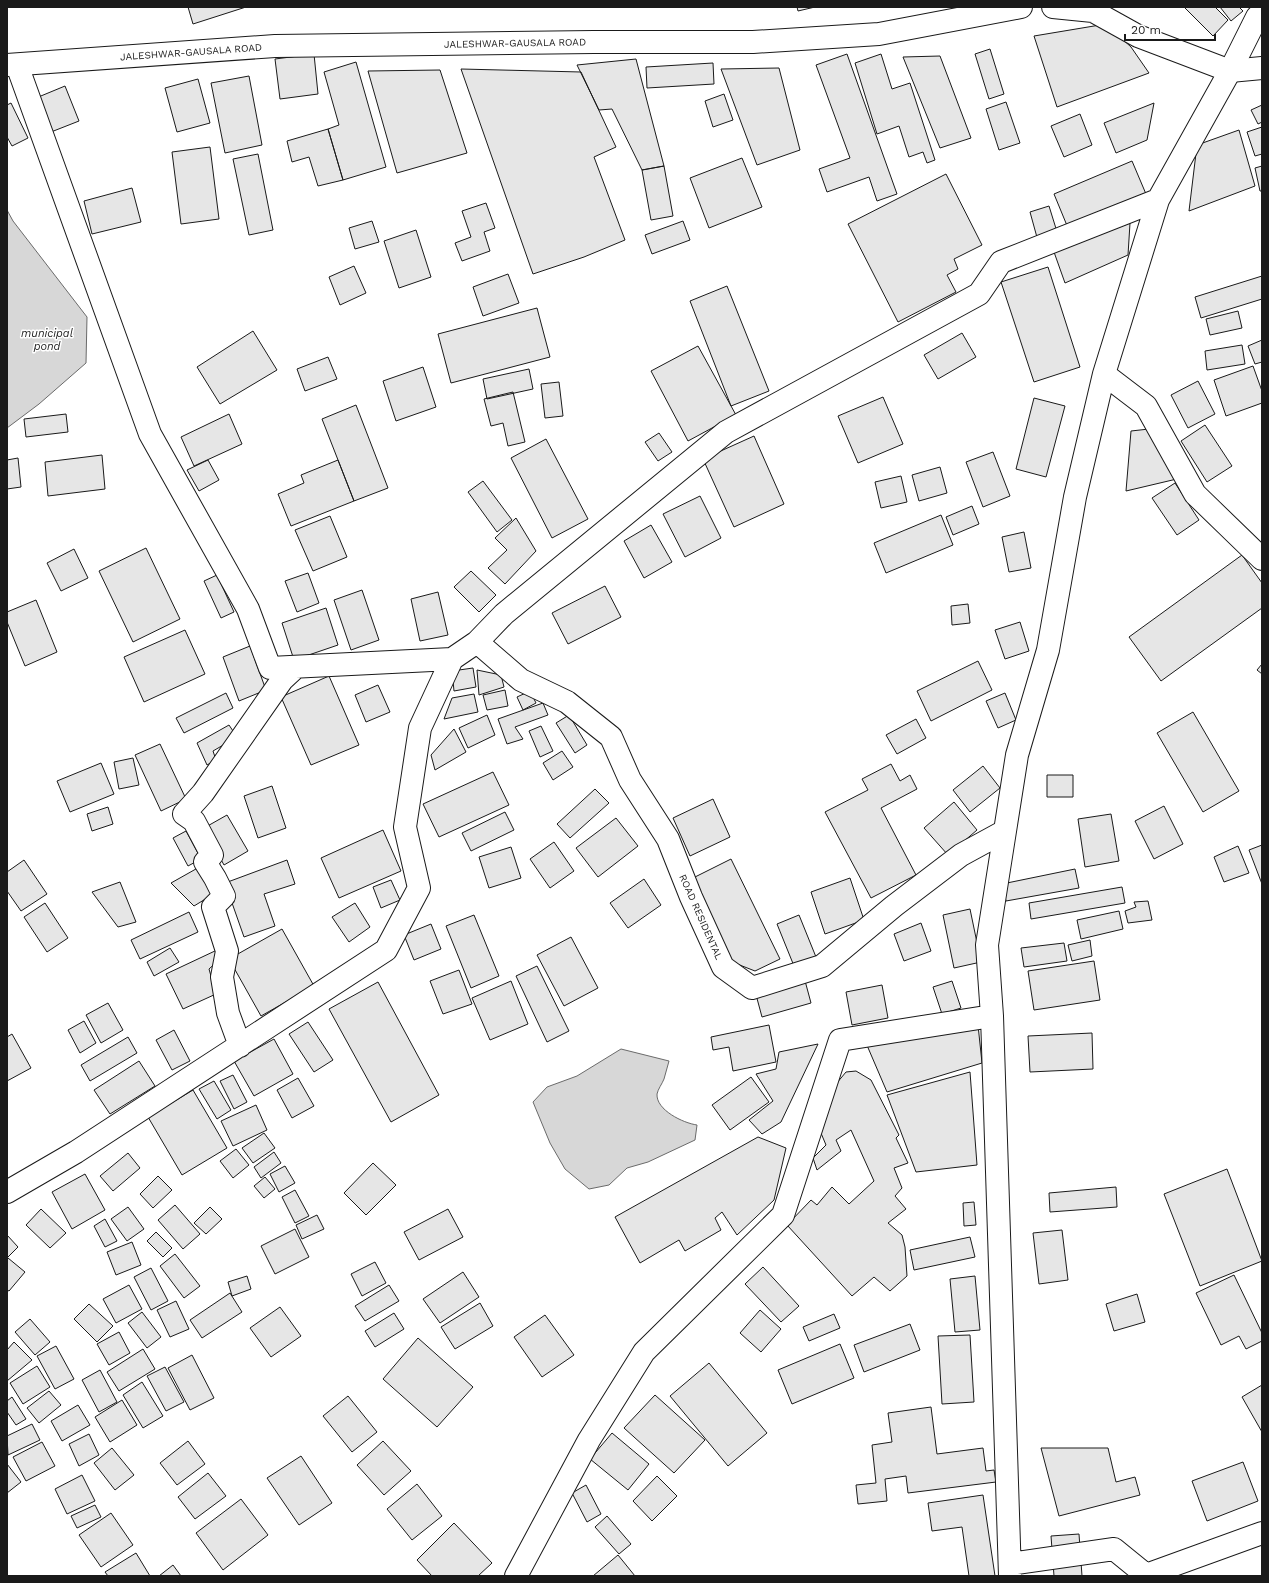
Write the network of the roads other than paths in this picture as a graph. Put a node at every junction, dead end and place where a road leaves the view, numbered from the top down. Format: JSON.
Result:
{"nodes":[{"id":1,"x":1021,"y":7,"type":"edge"},
{"id":2,"x":1053,"y":7,"type":"edge"},
{"id":3,"x":1262,"y":12,"type":"edge"},
{"id":4,"x":12,"y":65,"type":"edge"},
{"id":5,"x":1262,"y":68,"type":"edge"},
{"id":6,"x":1230,"y":71,"type":"junction"},
{"id":7,"x":1158,"y":200,"type":"junction"},
{"id":8,"x":1104,"y":374,"type":"junction"},
{"id":9,"x":1262,"y":559,"type":"edge"},
{"id":10,"x":477,"y":642,"type":"junction"},
{"id":11,"x":452,"y":659,"type":"junction"},
{"id":12,"x":296,"y":667,"type":"junction"},
{"id":13,"x":1005,"y":831,"type":"junction"},
{"id":14,"x":992,"y":1016,"type":"junction"},
{"id":15,"x":240,"y":1046,"type":"junction"},
{"id":16,"x":7,"y":1192,"type":"edge"},
{"id":17,"x":1262,"y":1533,"type":"edge"},
{"id":18,"x":1010,"y":1570,"type":"edge"},
{"id":19,"x":516,"y":1576,"type":"edge"}],
"edges":[{"from":1,"to":4,"type":"street","name":"JALESHWAR-GAUSALA ROAD"},
{"from":2,"to":6,"type":"street"},
{"from":3,"to":6,"type":"street"},
{"from":4,"to":12,"type":"street"},
{"from":5,"to":6,"type":"street"},
{"from":6,"to":7,"type":"street"},
{"from":7,"to":8,"type":"street"},
{"from":7,"to":10,"type":"street"},
{"from":8,"to":9,"type":"street"},
{"from":8,"to":13,"type":"street"},
{"from":10,"to":11,"type":"street"},
{"from":10,"to":13,"type":"street","name":"ROAD RESIDENTAL"},
{"from":11,"to":12,"type":"street"},
{"from":11,"to":15,"type":"street"},
{"from":12,"to":15,"type":"street"},
{"from":13,"to":14,"type":"street"},
{"from":14,"to":18,"type":"street"},
{"from":14,"to":19,"type":"street"},
{"from":15,"to":16,"type":"street"},
{"from":17,"to":18,"type":"street"}]}
